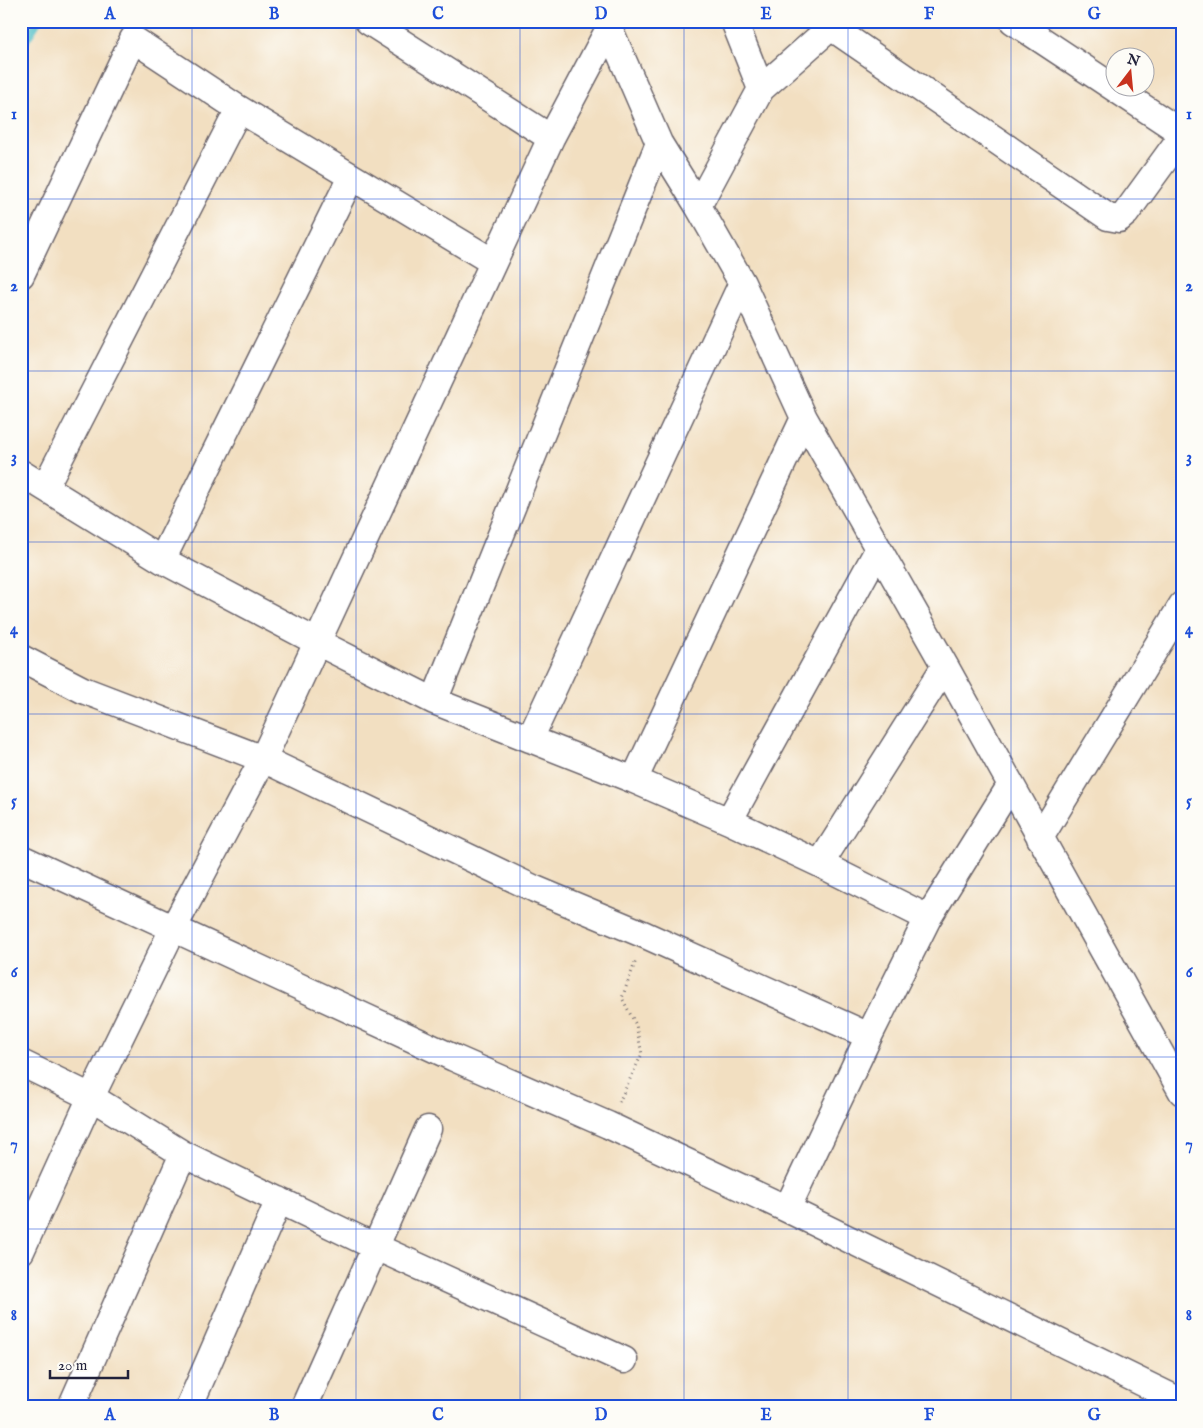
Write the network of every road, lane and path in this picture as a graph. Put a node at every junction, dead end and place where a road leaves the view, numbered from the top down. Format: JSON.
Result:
{"nodes":[{"id":1,"x":368,"y":21,"type":"edge"},
{"id":2,"x":734,"y":21,"type":"edge"},
{"id":3,"x":1013,"y":21,"type":"edge"},
{"id":4,"x":609,"y":24,"type":"edge"},
{"id":5,"x":833,"y":24,"type":"edge"},
{"id":6,"x":761,"y":89,"type":"junction"},
{"id":7,"x":239,"y":108,"type":"junction"},
{"id":8,"x":1182,"y":134,"type":"edge"},
{"id":9,"x":551,"y":138,"type":"junction"},
{"id":10,"x":659,"y":143,"type":"junction"},
{"id":11,"x":351,"y":177,"type":"junction"},
{"id":12,"x":698,"y":206,"type":"junction"},
{"id":13,"x":493,"y":262,"type":"junction"},
{"id":14,"x":21,"y":275,"type":"edge"},
{"id":15,"x":742,"y":283,"type":"junction"},
{"id":16,"x":804,"y":418,"type":"junction"},
{"id":17,"x":21,"y":473,"type":"edge"},
{"id":18,"x":45,"y":487,"type":"junction"},
{"id":19,"x":878,"y":550,"type":"junction"},
{"id":20,"x":162,"y":560,"type":"junction"},
{"id":21,"x":1182,"y":605,"type":"edge"},
{"id":22,"x":317,"y":642,"type":"junction"},
{"id":23,"x":21,"y":658,"type":"edge"},
{"id":24,"x":945,"y":666,"type":"junction"},
{"id":25,"x":434,"y":701,"type":"junction"},
{"id":26,"x":530,"y":739,"type":"junction"},
{"id":27,"x":263,"y":759,"type":"junction"},
{"id":28,"x":634,"y":780,"type":"junction"},
{"id":29,"x":1010,"y":786,"type":"junction"},
{"id":30,"x":729,"y":821,"type":"junction"},
{"id":31,"x":1040,"y":838,"type":"junction"},
{"id":32,"x":21,"y":858,"type":"edge"},
{"id":33,"x":820,"y":864,"type":"junction"},
{"id":34,"x":928,"y":918,"type":"junction"},
{"id":35,"x":174,"y":927,"type":"junction"},
{"id":36,"x":645,"y":935,"type":"junction"},
{"id":37,"x":869,"y":1036,"type":"junction"},
{"id":38,"x":21,"y":1064,"type":"edge"},
{"id":39,"x":1182,"y":1092,"type":"edge"},
{"id":40,"x":91,"y":1097,"type":"junction"},
{"id":41,"x":608,"y":1125,"type":"junction"},
{"id":42,"x":428,"y":1129,"type":"dead end"},
{"id":43,"x":183,"y":1154,"type":"junction"},
{"id":44,"x":279,"y":1200,"type":"junction"},
{"id":45,"x":788,"y":1209,"type":"junction"},
{"id":46,"x":376,"y":1247,"type":"junction"},
{"id":47,"x":21,"y":1251,"type":"edge"},
{"id":48,"x":624,"y":1360,"type":"dead end"},
{"id":49,"x":1182,"y":1402,"type":"edge"},
{"id":50,"x":71,"y":1407,"type":"edge"},
{"id":51,"x":189,"y":1407,"type":"edge"},
{"id":52,"x":304,"y":1407,"type":"edge"}],
"edges":[{"from":1,"to":9,"type":"street"},
{"from":2,"to":6,"type":"street"},
{"from":3,"to":8,"type":"street"},
{"from":4,"to":9,"type":"street"},
{"from":4,"to":10,"type":"street"},
{"from":5,"to":6,"type":"street"},
{"from":5,"to":8,"type":"street"},
{"from":6,"to":12,"type":"street"},
{"from":7,"to":11,"type":"street"},
{"from":7,"to":14,"type":"street"},
{"from":7,"to":18,"type":"street"},
{"from":9,"to":13,"type":"street"},
{"from":10,"to":12,"type":"street"},
{"from":10,"to":25,"type":"street"},
{"from":11,"to":13,"type":"street"},
{"from":11,"to":20,"type":"street"},
{"from":12,"to":15,"type":"street"},
{"from":13,"to":22,"type":"street"},
{"from":15,"to":16,"type":"street"},
{"from":15,"to":26,"type":"street"},
{"from":16,"to":19,"type":"street"},
{"from":16,"to":28,"type":"street"},
{"from":17,"to":18,"type":"street"},
{"from":18,"to":20,"type":"street"},
{"from":19,"to":24,"type":"street"},
{"from":19,"to":30,"type":"street"},
{"from":20,"to":22,"type":"street"},
{"from":21,"to":31,"type":"street"},
{"from":22,"to":25,"type":"street"},
{"from":22,"to":27,"type":"street"},
{"from":23,"to":27,"type":"street"},
{"from":24,"to":29,"type":"street"},
{"from":24,"to":33,"type":"street"},
{"from":25,"to":26,"type":"street"},
{"from":26,"to":28,"type":"street"},
{"from":27,"to":35,"type":"street"},
{"from":27,"to":36,"type":"street"},
{"from":28,"to":30,"type":"street"},
{"from":29,"to":31,"type":"street"},
{"from":29,"to":34,"type":"street"},
{"from":30,"to":33,"type":"street"},
{"from":31,"to":39,"type":"street"},
{"from":32,"to":35,"type":"street"},
{"from":33,"to":34,"type":"street"},
{"from":34,"to":37,"type":"street"},
{"from":35,"to":40,"type":"street"},
{"from":35,"to":41,"type":"street"},
{"from":36,"to":37,"type":"street"},
{"from":36,"to":41,"type":"path"},
{"from":37,"to":45,"type":"street"},
{"from":38,"to":40,"type":"street"},
{"from":40,"to":43,"type":"street"},
{"from":40,"to":47,"type":"street"},
{"from":41,"to":45,"type":"street"},
{"from":42,"to":46,"type":"street"},
{"from":43,"to":44,"type":"street"},
{"from":43,"to":50,"type":"street"},
{"from":44,"to":46,"type":"street"},
{"from":44,"to":51,"type":"street"},
{"from":45,"to":49,"type":"street"},
{"from":46,"to":48,"type":"street"},
{"from":46,"to":52,"type":"street"}]}
